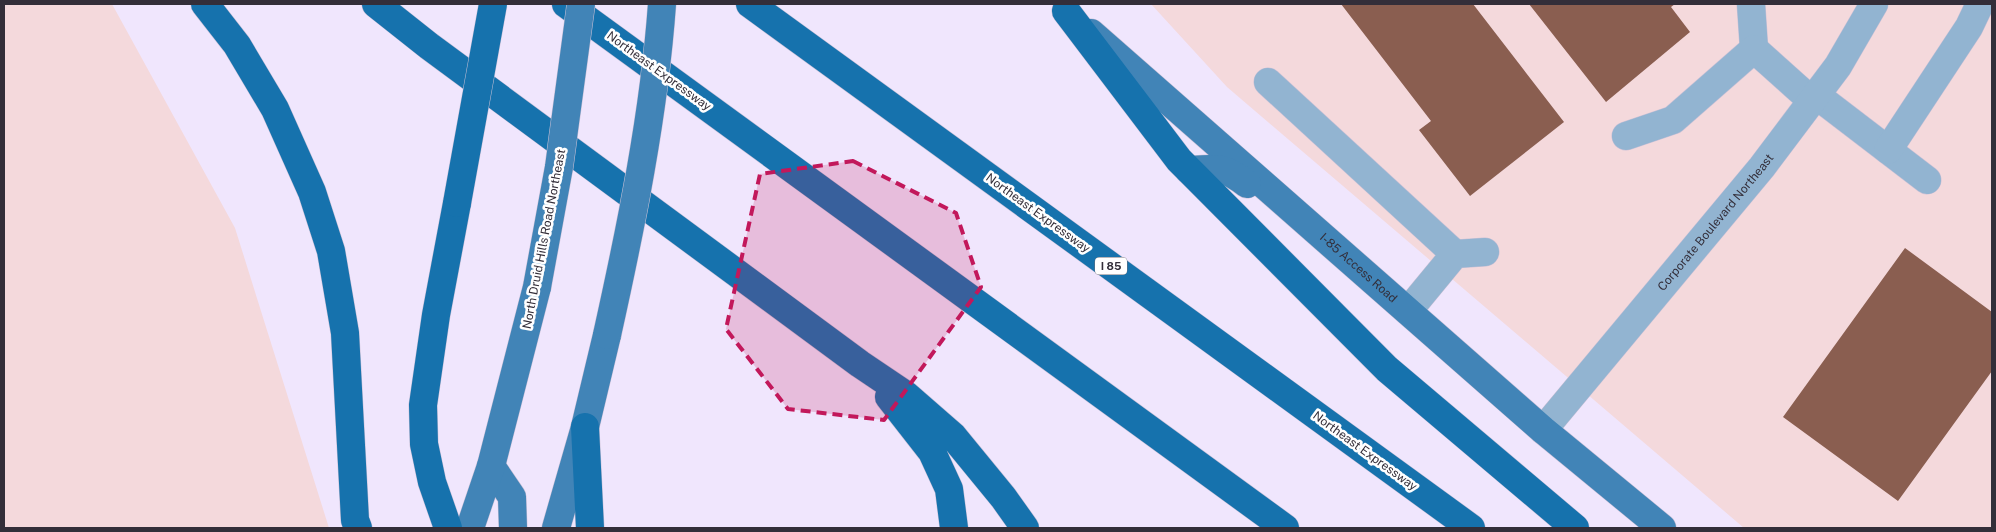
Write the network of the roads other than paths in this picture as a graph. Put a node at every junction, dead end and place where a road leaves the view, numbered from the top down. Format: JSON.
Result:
{"nodes":[{"id":1,"x":205,"y":4,"type":"edge"},
{"id":2,"x":376,"y":4,"type":"edge"},
{"id":3,"x":493,"y":4,"type":"edge"},
{"id":4,"x":566,"y":4,"type":"edge"},
{"id":5,"x":581,"y":4,"type":"edge"},
{"id":6,"x":662,"y":4,"type":"edge"},
{"id":7,"x":750,"y":4,"type":"edge"},
{"id":8,"x":1751,"y":4,"type":"edge"},
{"id":9,"x":1874,"y":4,"type":"edge"},
{"id":10,"x":1980,"y":4,"type":"edge"},
{"id":11,"x":1063,"y":8,"type":"edge"},
{"id":12,"x":1754,"y":49,"type":"junction"},
{"id":13,"x":1268,"y":82,"type":"dead end"},
{"id":14,"x":1814,"y":98,"type":"junction"},
{"id":15,"x":1626,"y":136,"type":"dead end"},
{"id":16,"x":1888,"y":150,"type":"junction"},
{"id":17,"x":1189,"y":170,"type":"junction"},
{"id":18,"x":1927,"y":180,"type":"dead end"},
{"id":19,"x":1485,"y":252,"type":"dead end"},
{"id":20,"x":1455,"y":254,"type":"junction"},
{"id":21,"x":1408,"y":311,"type":"junction"},
{"id":22,"x":860,"y":364,"type":"junction"},
{"id":23,"x":1491,"y":384,"type":"junction"},
{"id":24,"x":585,"y":427,"type":"junction"},
{"id":25,"x":1543,"y":430,"type":"junction"},
{"id":26,"x":491,"y":466,"type":"junction"},
{"id":27,"x":358,"y":528,"type":"edge"},
{"id":28,"x":448,"y":528,"type":"edge"},
{"id":29,"x":470,"y":528,"type":"edge"},
{"id":30,"x":513,"y":528,"type":"edge"},
{"id":31,"x":556,"y":528,"type":"edge"},
{"id":32,"x":590,"y":528,"type":"edge"},
{"id":33,"x":954,"y":528,"type":"edge"},
{"id":34,"x":1025,"y":528,"type":"edge"},
{"id":35,"x":1285,"y":528,"type":"edge"},
{"id":36,"x":1471,"y":528,"type":"edge"},
{"id":37,"x":1575,"y":528,"type":"edge"},
{"id":38,"x":1662,"y":528,"type":"edge"}],
"edges":[{"from":1,"to":27,"type":"highway"},
{"from":2,"to":22,"type":"highway"},
{"from":3,"to":28,"type":"highway","bridge":true},
{"from":4,"to":35,"type":"highway","name":"Northeast Expressway"},
{"from":5,"to":26,"type":"main road","name":"North Druid Hills Road Northeast","bridge":true},
{"from":6,"to":24,"type":"main road","bridge":true},
{"from":7,"to":36,"type":"highway","name":"Northeast Expressway","number":"I 85"},
{"from":8,"to":12,"type":"street"},
{"from":9,"to":14,"type":"street","name":"Corporate Boulevard Northeast"},
{"from":10,"to":16,"type":"street"},
{"from":11,"to":17,"type":"highway"},
{"from":11,"to":21,"type":"main road","name":"I-85 Access Road"},
{"from":12,"to":14,"type":"street"},
{"from":12,"to":15,"type":"street"},
{"from":13,"to":20,"type":"street"},
{"from":14,"to":16,"type":"street"},
{"from":14,"to":25,"type":"street","name":"Corporate Boulevard Northeast"},
{"from":16,"to":18,"type":"street"},
{"from":17,"to":23,"type":"main road"},
{"from":17,"to":37,"type":"highway"},
{"from":19,"to":20,"type":"street"},
{"from":20,"to":21,"type":"street"},
{"from":21,"to":23,"type":"main road","name":"I-85 Access Road"},
{"from":22,"to":33,"type":"highway"},
{"from":22,"to":34,"type":"highway"},
{"from":23,"to":25,"type":"main road","name":"I-85 Access Road"},
{"from":24,"to":31,"type":"main road"},
{"from":24,"to":32,"type":"highway"},
{"from":25,"to":38,"type":"main road","name":"I-85 Access Road"},
{"from":26,"to":29,"type":"main road","name":"North Druid Hills Road Northeast"},
{"from":26,"to":30,"type":"main road"}]}
